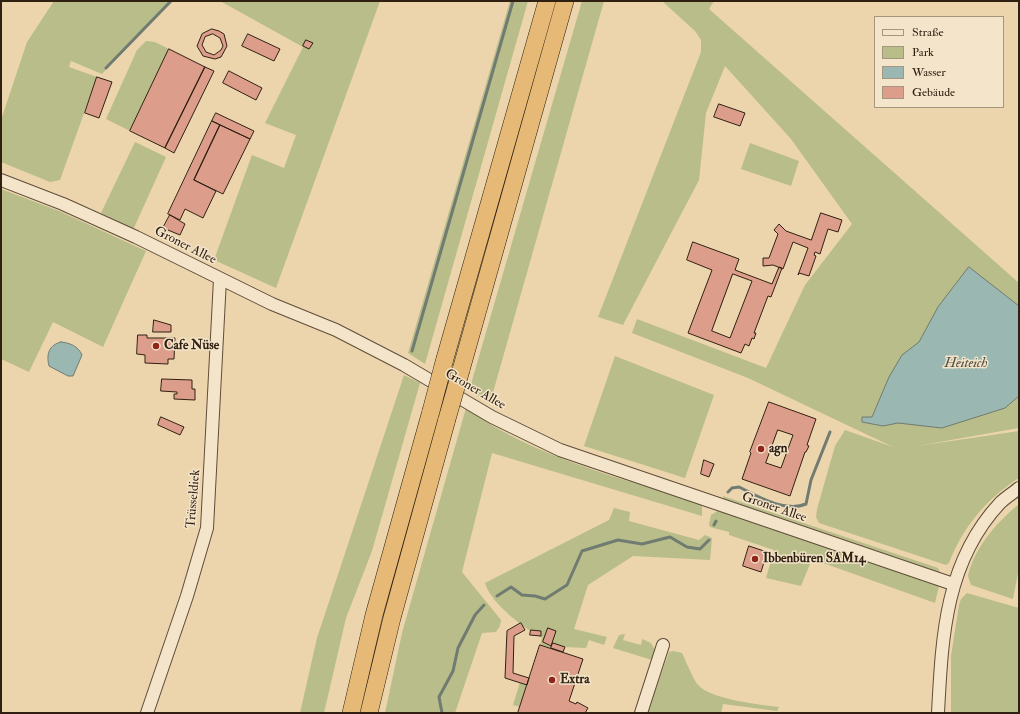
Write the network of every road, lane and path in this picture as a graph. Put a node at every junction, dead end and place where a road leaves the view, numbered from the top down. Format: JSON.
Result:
{"nodes":[{"id":1,"x":547,"y":1,"type":"edge"},
{"id":2,"x":565,"y":1,"type":"edge"},
{"id":3,"x":1,"y":180,"type":"edge"},
{"id":4,"x":220,"y":279,"type":"junction"},
{"id":5,"x":1019,"y":488,"type":"edge"},
{"id":6,"x":953,"y":584,"type":"junction"},
{"id":7,"x":663,"y":645,"type":"dead end"},
{"id":8,"x":147,"y":713,"type":"edge"},
{"id":9,"x":351,"y":713,"type":"edge"},
{"id":10,"x":369,"y":713,"type":"edge"},
{"id":11,"x":641,"y":713,"type":"edge"},
{"id":12,"x":938,"y":713,"type":"edge"}],
"edges":[{"from":1,"to":9,"type":"highway","bridge":true},
{"from":2,"to":10,"type":"highway","bridge":true},
{"from":3,"to":4,"type":"street","name":"Groner Allee"},
{"from":4,"to":6,"type":"street","name":"Groner Allee"},
{"from":4,"to":8,"type":"street","name":"Trüsseldiek"},
{"from":5,"to":6,"type":"street"},
{"from":6,"to":12,"type":"street"},
{"from":7,"to":11,"type":"street"}]}
